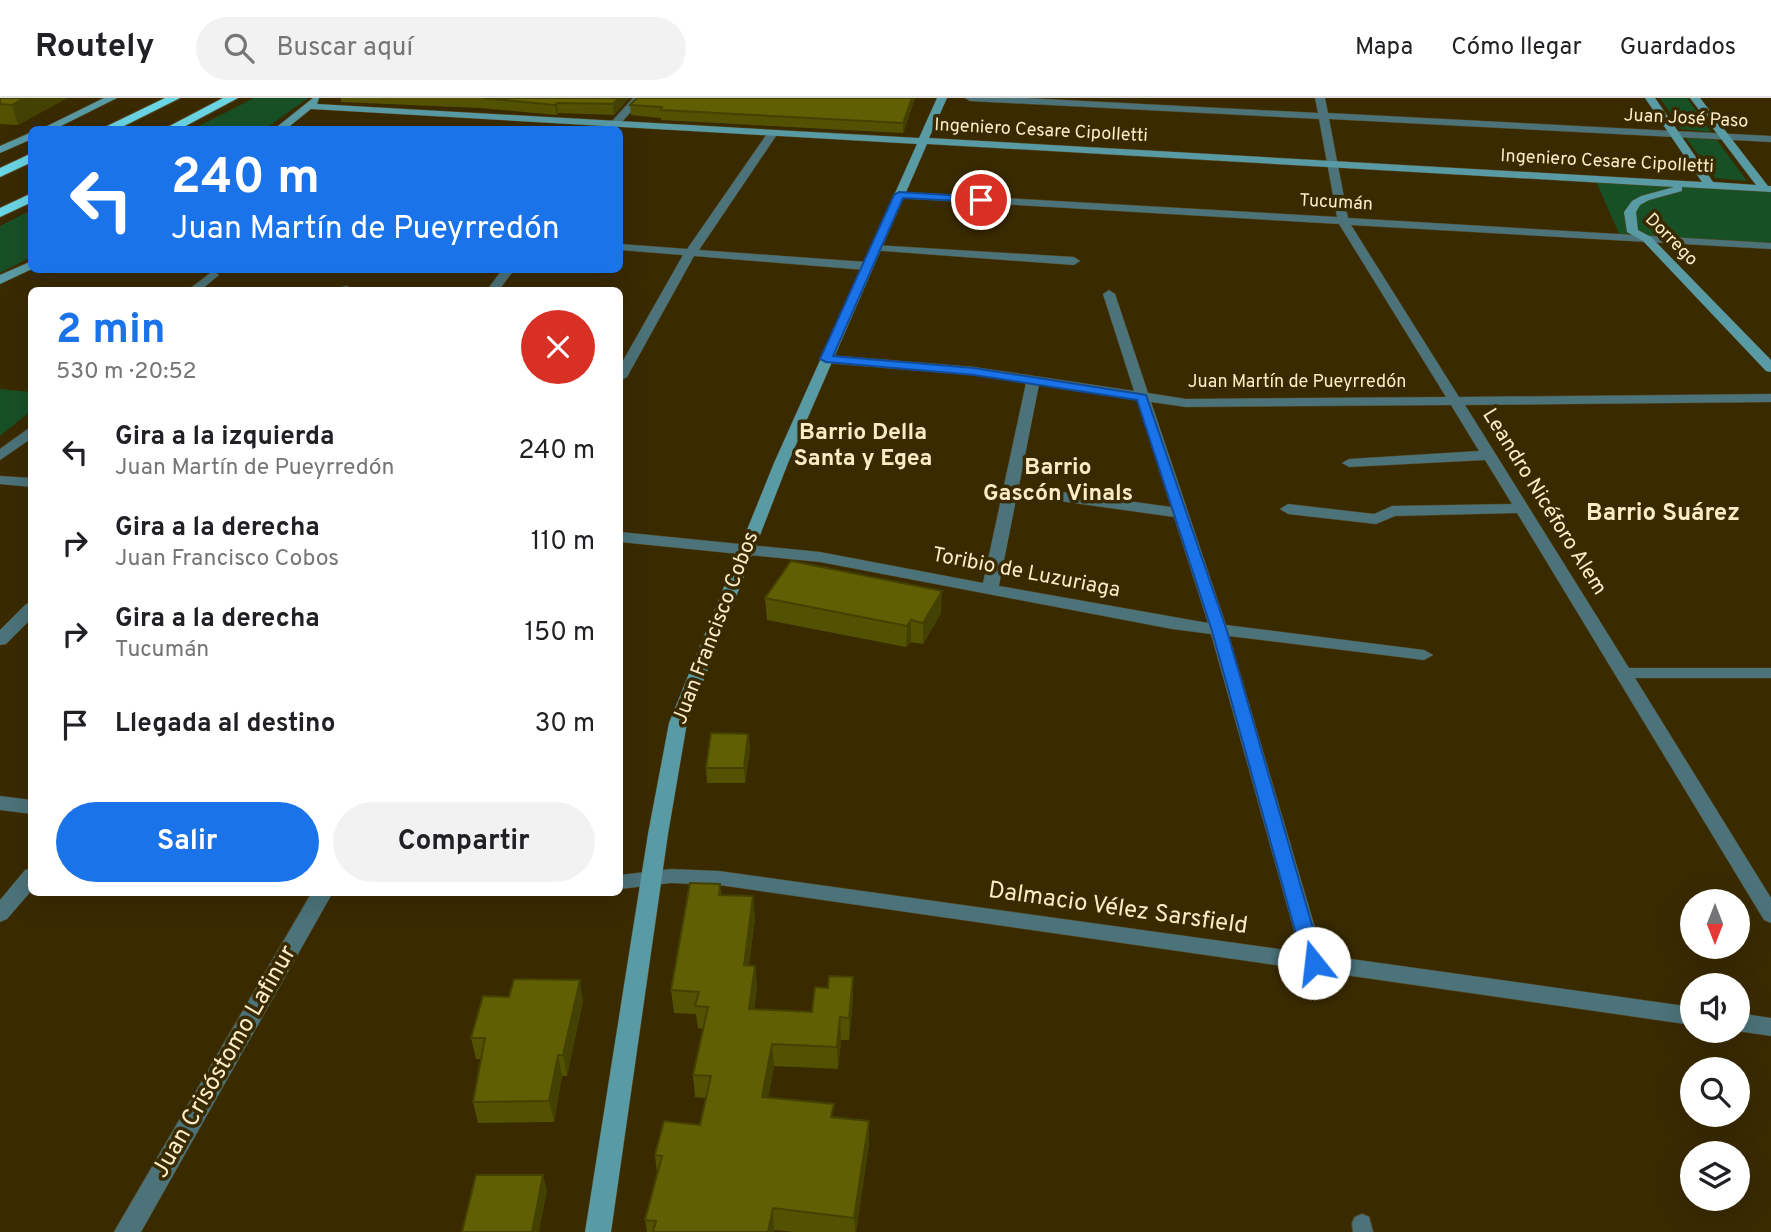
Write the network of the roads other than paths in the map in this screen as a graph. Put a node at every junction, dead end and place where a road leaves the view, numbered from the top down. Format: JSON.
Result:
{"nodes":[{"id":1,"x":112,"y":98,"type":"edge"},
{"id":2,"x":151,"y":98,"type":"edge"},
{"id":3,"x":174,"y":98,"type":"edge"},
{"id":4,"x":232,"y":98,"type":"edge"},
{"id":5,"x":318,"y":98,"type":"edge"},
{"id":6,"x":638,"y":98,"type":"edge"},
{"id":7,"x":942,"y":98,"type":"edge"},
{"id":8,"x":970,"y":98,"type":"edge"},
{"id":9,"x":1320,"y":98,"type":"edge"},
{"id":10,"x":1650,"y":98,"type":"edge"},
{"id":11,"x":1695,"y":98,"type":"edge"},
{"id":12,"x":308,"y":106,"type":"junction"},
{"id":13,"x":1323,"y":116,"type":"junction"},
{"id":14,"x":52,"y":126,"type":"edge"},
{"id":15,"x":96,"y":126,"type":"edge"},
{"id":16,"x":114,"y":126,"type":"edge"},
{"id":17,"x":176,"y":126,"type":"edge"},
{"id":18,"x":283,"y":126,"type":"edge"},
{"id":19,"x":612,"y":126,"type":"edge"},
{"id":20,"x":623,"y":126,"type":"edge"},
{"id":21,"x":773,"y":133,"type":"junction"},
{"id":22,"x":1675,"y":134,"type":"junction"},
{"id":23,"x":1723,"y":136,"type":"junction"},
{"id":24,"x":28,"y":137,"type":"edge"},
{"id":25,"x":1771,"y":139,"type":"edge"},
{"id":26,"x":923,"y":142,"type":"junction"},
{"id":27,"x":0,"y":150,"type":"edge"},
{"id":28,"x":28,"y":159,"type":"edge"},
{"id":29,"x":1332,"y":164,"type":"junction"},
{"id":30,"x":28,"y":166,"type":"edge"},
{"id":31,"x":0,"y":173,"type":"edge"},
{"id":32,"x":0,"y":179,"type":"edge"},
{"id":33,"x":1709,"y":185,"type":"junction"},
{"id":34,"x":1769,"y":189,"type":"edge"},
{"id":35,"x":899,"y":195,"type":"junction"},
{"id":36,"x":28,"y":199,"type":"edge"},
{"id":37,"x":0,"y":213,"type":"edge"},
{"id":38,"x":1343,"y":221,"type":"junction"},
{"id":39,"x":1647,"y":239,"type":"junction"},
{"id":40,"x":1771,"y":246,"type":"edge"},
{"id":41,"x":623,"y":247,"type":"edge"},
{"id":42,"x":874,"y":248,"type":"junction"},
{"id":43,"x":691,"y":252,"type":"junction"},
{"id":44,"x":1074,"y":261,"type":"dead end"},
{"id":45,"x":28,"y":266,"type":"edge"},
{"id":46,"x":866,"y":266,"type":"junction"},
{"id":47,"x":213,"y":275,"type":"dead end"},
{"id":48,"x":0,"y":280,"type":"edge"},
{"id":49,"x":198,"y":287,"type":"edge"},
{"id":50,"x":1109,"y":293,"type":"dead end"},
{"id":51,"x":826,"y":359,"type":"junction"},
{"id":52,"x":1771,"y":368,"type":"edge"},
{"id":53,"x":623,"y":372,"type":"edge"},
{"id":54,"x":1033,"y":380,"type":"junction"},
{"id":55,"x":1142,"y":397,"type":"junction"},
{"id":56,"x":1771,"y":398,"type":"edge"},
{"id":57,"x":1455,"y":401,"type":"junction"},
{"id":58,"x":28,"y":433,"type":"edge"},
{"id":59,"x":1489,"y":455,"type":"junction"},
{"id":60,"x":0,"y":456,"type":"edge"},
{"id":61,"x":1349,"y":463,"type":"dead end"},
{"id":62,"x":0,"y":480,"type":"edge"},
{"id":63,"x":28,"y":483,"type":"edge"},
{"id":64,"x":1012,"y":490,"type":"junction"},
{"id":65,"x":1522,"y":508,"type":"junction"},
{"id":66,"x":1288,"y":509,"type":"dead end"},
{"id":67,"x":1180,"y":513,"type":"junction"},
{"id":68,"x":623,"y":537,"type":"edge"},
{"id":69,"x":747,"y":548,"type":"junction"},
{"id":70,"x":990,"y":590,"type":"junction"},
{"id":71,"x":28,"y":612,"type":"edge"},
{"id":72,"x":1219,"y":631,"type":"junction"},
{"id":73,"x":0,"y":640,"type":"edge"},
{"id":74,"x":1424,"y":654,"type":"dead end"},
{"id":75,"x":1622,"y":673,"type":"junction"},
{"id":76,"x":1771,"y":673,"type":"edge"},
{"id":77,"x":0,"y":803,"type":"edge"},
{"id":78,"x":28,"y":806,"type":"edge"},
{"id":79,"x":652,"y":877,"type":"junction"},
{"id":80,"x":28,"y":880,"type":"edge"},
{"id":81,"x":623,"y":882,"type":"edge"},
{"id":82,"x":321,"y":896,"type":"edge"},
{"id":83,"x":0,"y":914,"type":"edge"},
{"id":84,"x":1771,"y":915,"type":"edge"},
{"id":85,"x":1314,"y":963,"type":"junction"},
{"id":86,"x":1680,"y":1014,"type":"edge"},
{"id":87,"x":1750,"y":1024,"type":"edge"},
{"id":88,"x":1771,"y":1027,"type":"edge"},
{"id":89,"x":127,"y":1232,"type":"edge"},
{"id":90,"x":598,"y":1232,"type":"edge"}],
"edges":[{"from":1,"to":14,"type":"street"},
{"from":2,"to":15,"type":"highway"},
{"from":3,"to":16,"type":"highway"},
{"from":4,"to":17,"type":"highway"},
{"from":5,"to":12,"type":"street"},
{"from":6,"to":19,"type":"street"},
{"from":7,"to":26,"type":"street","name":"Juan Francisco Cobos"},
{"from":8,"to":13,"type":"street","name":"Juan José Paso"},
{"from":9,"to":13,"type":"street","name":"Leandro Nicéforo Alem"},
{"from":10,"to":22,"type":"street"},
{"from":11,"to":23,"type":"street"},
{"from":12,"to":18,"type":"street"},
{"from":12,"to":19,"type":"street","name":"Ingeniero Cesare Cipolletti"},
{"from":13,"to":22,"type":"street","name":"Juan José Paso"},
{"from":13,"to":29,"type":"street","name":"Leandro Nicéforo Alem"},
{"from":20,"to":21,"type":"street","name":"Ingeniero Cesare Cipolletti"},
{"from":21,"to":26,"type":"street","name":"Ingeniero Cesare Cipolletti"},
{"from":21,"to":43,"type":"street"},
{"from":22,"to":23,"type":"street","name":"Juan José Paso"},
{"from":22,"to":33,"type":"street"},
{"from":23,"to":25,"type":"street","name":"Juan José Paso"},
{"from":23,"to":34,"type":"street"},
{"from":24,"to":27,"type":"street"},
{"from":26,"to":29,"type":"street","name":"Ingeniero Cesare Cipolletti"},
{"from":26,"to":35,"type":"street","name":"Juan Francisco Cobos"},
{"from":28,"to":31,"type":"highway"},
{"from":29,"to":33,"type":"street","name":"Ingeniero Cesare Cipolletti"},
{"from":29,"to":38,"type":"street","name":"Leandro Nicéforo Alem"},
{"from":30,"to":32,"type":"highway"},
{"from":33,"to":34,"type":"street","name":"Ingeniero Cesare Cipolletti"},
{"from":33,"to":39,"type":"street","name":"Dorrego"},
{"from":35,"to":38,"type":"street","name":"Tucumán"},
{"from":35,"to":42,"type":"street","name":"Juan Francisco Cobos"},
{"from":36,"to":37,"type":"highway"},
{"from":38,"to":39,"type":"street","name":"Tucumán"},
{"from":38,"to":57,"type":"street","name":"Leandro Nicéforo Alem"},
{"from":39,"to":40,"type":"street","name":"Tucumán"},
{"from":39,"to":52,"type":"street","name":"Dorrego"},
{"from":41,"to":43,"type":"street"},
{"from":42,"to":44,"type":"street"},
{"from":42,"to":46,"type":"street","name":"Juan Francisco Cobos"},
{"from":43,"to":46,"type":"street"},
{"from":43,"to":53,"type":"street"},
{"from":45,"to":48,"type":"street"},
{"from":46,"to":51,"type":"street","name":"Juan Francisco Cobos"},
{"from":47,"to":49,"type":"street"},
{"from":50,"to":55,"type":"street"},
{"from":51,"to":54,"type":"street","name":"Juan Martín de Pueyrredón"},
{"from":51,"to":69,"type":"street","name":"Juan Francisco Cobos"},
{"from":54,"to":55,"type":"street","name":"Juan Martín de Pueyrredón"},
{"from":54,"to":64,"type":"street"},
{"from":55,"to":57,"type":"street","name":"Juan Martín de Pueyrredón"},
{"from":55,"to":67,"type":"street"},
{"from":56,"to":57,"type":"street","name":"Juan Martín de Pueyrredón"},
{"from":57,"to":59,"type":"street","name":"Leandro Nicéforo Alem"},
{"from":58,"to":60,"type":"street"},
{"from":59,"to":61,"type":"street"},
{"from":59,"to":65,"type":"street","name":"Leandro Nicéforo Alem"},
{"from":62,"to":63,"type":"street"},
{"from":64,"to":67,"type":"street"},
{"from":64,"to":70,"type":"street"},
{"from":65,"to":66,"type":"street"},
{"from":65,"to":75,"type":"street","name":"Leandro Nicéforo Alem"},
{"from":67,"to":72,"type":"street"},
{"from":68,"to":69,"type":"street","name":"Toribio de Luzuriaga"},
{"from":69,"to":70,"type":"street","name":"Toribio de Luzuriaga"},
{"from":69,"to":79,"type":"street","name":"Juan Francisco Cobos"},
{"from":70,"to":72,"type":"street","name":"Toribio de Luzuriaga"},
{"from":71,"to":73,"type":"street"},
{"from":72,"to":74,"type":"street","name":"Toribio de Luzuriaga"},
{"from":72,"to":85,"type":"street"},
{"from":75,"to":76,"type":"street"},
{"from":75,"to":84,"type":"street","name":"Leandro Nicéforo Alem"},
{"from":77,"to":78,"type":"street"},
{"from":79,"to":81,"type":"street","name":"Dalmacio Vélez Sarsfield"},
{"from":79,"to":85,"type":"street","name":"Dalmacio Vélez Sarsfield"},
{"from":79,"to":90,"type":"street","name":"Juan Francisco Cobos"},
{"from":80,"to":83,"type":"street"},
{"from":82,"to":89,"type":"street","name":"Juan Crisóstomo Lafinur"},
{"from":85,"to":86,"type":"street","name":"Dalmacio Vélez Sarsfield"},
{"from":87,"to":88,"type":"street"}]}
